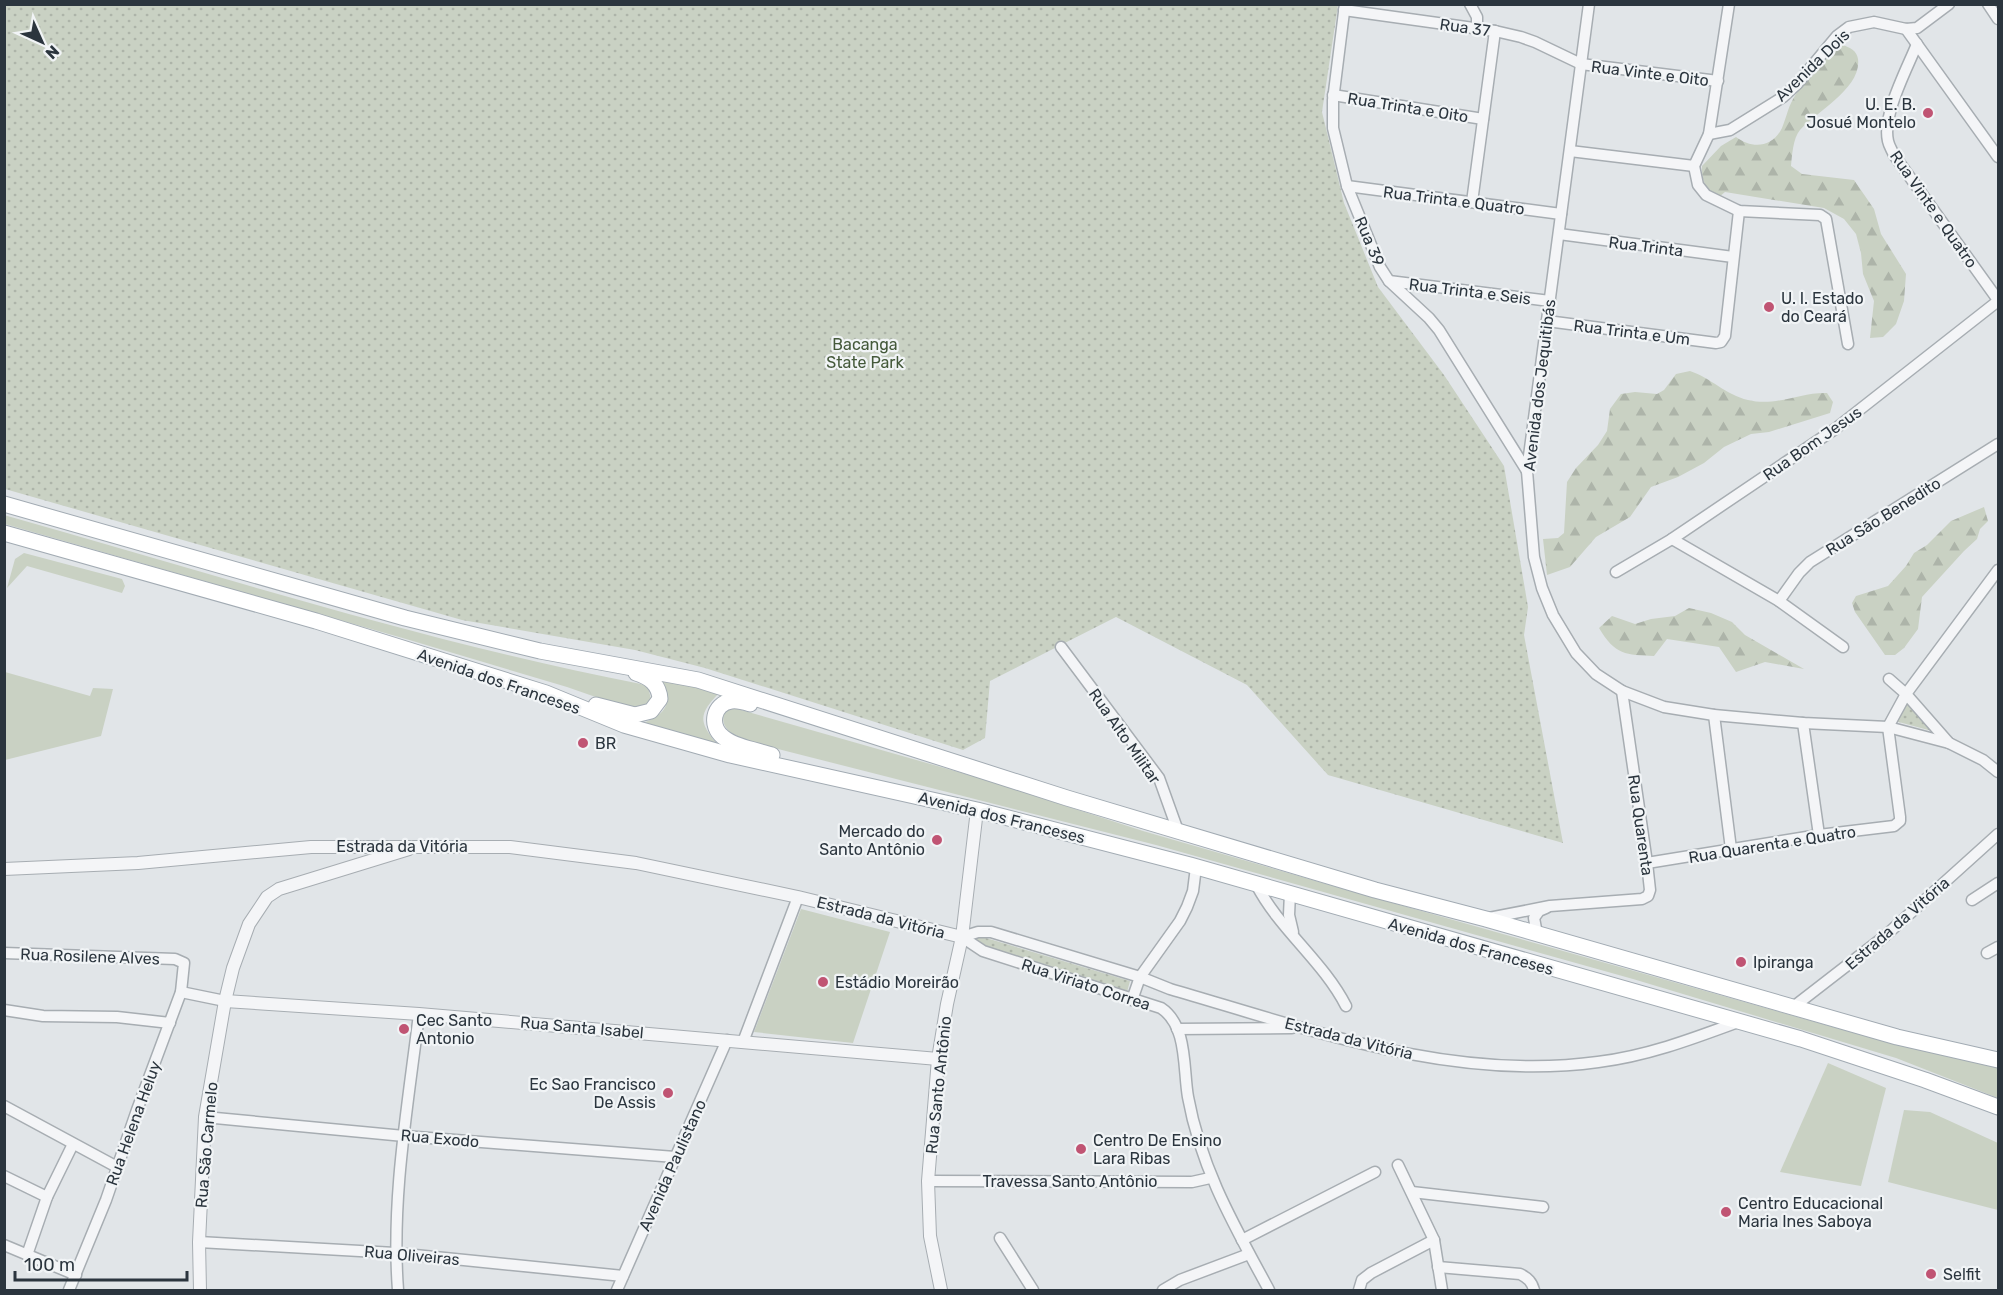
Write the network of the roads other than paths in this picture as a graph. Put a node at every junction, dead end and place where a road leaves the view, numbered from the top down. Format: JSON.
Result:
{"nodes":[{"id":1,"x":1470,"y":4,"type":"edge"},
{"id":2,"x":1589,"y":4,"type":"edge"},
{"id":3,"x":1729,"y":4,"type":"edge"},
{"id":4,"x":1949,"y":4,"type":"edge"},
{"id":5,"x":1988,"y":4,"type":"edge"},
{"id":6,"x":1344,"y":7,"type":"edge"},
{"id":7,"x":1998,"y":19,"type":"edge"},
{"id":8,"x":1477,"y":29,"type":"junction"},
{"id":9,"x":1906,"y":29,"type":"junction"},
{"id":10,"x":1495,"y":31,"type":"junction"},
{"id":11,"x":1917,"y":44,"type":"junction"},
{"id":12,"x":1581,"y":64,"type":"junction"},
{"id":13,"x":1718,"y":81,"type":"junction"},
{"id":14,"x":1334,"y":95,"type":"junction"},
{"id":15,"x":1483,"y":119,"type":"junction"},
{"id":16,"x":1709,"y":134,"type":"junction"},
{"id":17,"x":1570,"y":151,"type":"junction"},
{"id":18,"x":1998,"y":157,"type":"edge"},
{"id":19,"x":1694,"y":166,"type":"junction"},
{"id":20,"x":1347,"y":186,"type":"junction"},
{"id":21,"x":1472,"y":202,"type":"junction"},
{"id":22,"x":1739,"y":211,"type":"junction"},
{"id":23,"x":1562,"y":214,"type":"junction"},
{"id":24,"x":1559,"y":234,"type":"junction"},
{"id":25,"x":1733,"y":257,"type":"junction"},
{"id":26,"x":1389,"y":281,"type":"junction"},
{"id":27,"x":1550,"y":301,"type":"junction"},
{"id":28,"x":1998,"y":301,"type":"edge"},
{"id":29,"x":1547,"y":321,"type":"junction"},
{"id":30,"x":1848,"y":344,"type":"dead end"},
{"id":31,"x":1998,"y":444,"type":"edge"},
{"id":32,"x":1527,"y":471,"type":"junction"},
{"id":33,"x":4,"y":504,"type":"edge"},
{"id":34,"x":4,"y":533,"type":"edge"},
{"id":35,"x":1672,"y":539,"type":"junction"},
{"id":36,"x":1998,"y":570,"type":"edge"},
{"id":37,"x":1616,"y":572,"type":"dead end"},
{"id":38,"x":1779,"y":601,"type":"junction"},
{"id":39,"x":1060,"y":647,"type":"dead end"},
{"id":40,"x":1843,"y":647,"type":"dead end"},
{"id":41,"x":540,"y":651,"type":"junction"},
{"id":42,"x":1889,"y":679,"type":"dead end"},
{"id":43,"x":1622,"y":691,"type":"junction"},
{"id":44,"x":546,"y":693,"type":"junction"},
{"id":45,"x":1906,"y":694,"type":"junction"},
{"id":46,"x":1713,"y":715,"type":"junction"},
{"id":47,"x":1803,"y":723,"type":"junction"},
{"id":48,"x":1888,"y":727,"type":"junction"},
{"id":49,"x":876,"y":738,"type":"junction"},
{"id":50,"x":1949,"y":742,"type":"junction"},
{"id":51,"x":1998,"y":772,"type":"edge"},
{"id":52,"x":852,"y":781,"type":"junction"},
{"id":53,"x":977,"y":810,"type":"junction"},
{"id":54,"x":1178,"y":831,"type":"junction"},
{"id":55,"x":1998,"y":834,"type":"edge"},
{"id":56,"x":1819,"y":835,"type":"junction"},
{"id":57,"x":418,"y":846,"type":"junction"},
{"id":58,"x":1731,"y":849,"type":"junction"},
{"id":59,"x":1647,"y":863,"type":"junction"},
{"id":60,"x":1196,"y":867,"type":"junction"},
{"id":61,"x":4,"y":869,"type":"edge"},
{"id":62,"x":1998,"y":883,"type":"edge"},
{"id":63,"x":1256,"y":884,"type":"junction"},
{"id":64,"x":1290,"y":893,"type":"junction"},
{"id":65,"x":798,"y":897,"type":"junction"},
{"id":66,"x":1972,"y":900,"type":"dead end"},
{"id":67,"x":1550,"y":906,"type":"junction"},
{"id":68,"x":1486,"y":919,"type":"junction"},
{"id":69,"x":1538,"y":934,"type":"junction"},
{"id":70,"x":1294,"y":935,"type":"junction"},
{"id":71,"x":962,"y":937,"type":"junction"},
{"id":72,"x":1998,"y":947,"type":"edge"},
{"id":73,"x":1987,"y":952,"type":"dead end"},
{"id":74,"x":4,"y":953,"type":"edge"},
{"id":75,"x":175,"y":959,"type":"joint"},
{"id":76,"x":1140,"y":977,"type":"junction"},
{"id":77,"x":182,"y":992,"type":"junction"},
{"id":78,"x":1132,"y":1000,"type":"junction"},
{"id":79,"x":225,"y":1001,"type":"junction"},
{"id":80,"x":1346,"y":1006,"type":"dead end"},
{"id":81,"x":1792,"y":1008,"type":"junction"},
{"id":82,"x":4,"y":1010,"type":"edge"},
{"id":83,"x":419,"y":1014,"type":"junction"},
{"id":84,"x":1738,"y":1022,"type":"junction"},
{"id":85,"x":170,"y":1023,"type":"junction"},
{"id":86,"x":1304,"y":1028,"type":"junction"},
{"id":87,"x":1177,"y":1029,"type":"junction"},
{"id":88,"x":727,"y":1040,"type":"junction"},
{"id":89,"x":743,"y":1042,"type":"junction"},
{"id":90,"x":938,"y":1059,"type":"junction"},
{"id":91,"x":1998,"y":1060,"type":"edge"},
{"id":92,"x":4,"y":1107,"type":"edge"},
{"id":93,"x":1998,"y":1107,"type":"edge"},
{"id":94,"x":205,"y":1117,"type":"junction"},
{"id":95,"x":404,"y":1136,"type":"junction"},
{"id":96,"x":73,"y":1144,"type":"junction"},
{"id":97,"x":675,"y":1157,"type":"junction"},
{"id":98,"x":1398,"y":1164,"type":"dead end"},
{"id":99,"x":117,"y":1167,"type":"junction"},
{"id":100,"x":1375,"y":1172,"type":"dead end"},
{"id":101,"x":4,"y":1176,"type":"edge"},
{"id":102,"x":1210,"y":1178,"type":"junction"},
{"id":103,"x":928,"y":1181,"type":"junction"},
{"id":104,"x":1412,"y":1192,"type":"junction"},
{"id":105,"x":47,"y":1197,"type":"junction"},
{"id":106,"x":1543,"y":1207,"type":"dead end"},
{"id":107,"x":1000,"y":1238,"type":"dead end"},
{"id":108,"x":1242,"y":1240,"type":"junction"},
{"id":109,"x":1434,"y":1240,"type":"junction"},
{"id":110,"x":199,"y":1242,"type":"junction"},
{"id":111,"x":4,"y":1245,"type":"edge"},
{"id":112,"x":395,"y":1253,"type":"junction"},
{"id":113,"x":1249,"y":1254,"type":"junction"},
{"id":114,"x":27,"y":1255,"type":"junction"},
{"id":115,"x":1438,"y":1267,"type":"junction"},
{"id":116,"x":76,"y":1275,"type":"junction"},
{"id":117,"x":623,"y":1276,"type":"junction"},
{"id":118,"x":1166,"y":1289,"type":"edge"},
{"id":119,"x":69,"y":1290,"type":"edge"},
{"id":120,"x":200,"y":1290,"type":"edge"},
{"id":121,"x":398,"y":1290,"type":"edge"},
{"id":122,"x":617,"y":1290,"type":"edge"},
{"id":123,"x":941,"y":1290,"type":"edge"},
{"id":124,"x":1033,"y":1290,"type":"edge"},
{"id":125,"x":1269,"y":1290,"type":"edge"},
{"id":126,"x":1359,"y":1290,"type":"edge"},
{"id":127,"x":1442,"y":1290,"type":"edge"},
{"id":128,"x":1534,"y":1290,"type":"edge"}],
"edges":[{"from":1,"to":8,"type":"street"},
{"from":2,"to":12,"type":"street","name":"Avenida dos Jequitibás"},
{"from":3,"to":13,"type":"street"},
{"from":4,"to":9,"type":"street"},
{"from":5,"to":7,"type":"street"},
{"from":6,"to":8,"type":"street","name":"Rua 37"},
{"from":6,"to":14,"type":"street","name":"Rua 39"},
{"from":8,"to":10,"type":"street","name":"Rua 37"},
{"from":9,"to":11,"type":"street"},
{"from":9,"to":16,"type":"street","name":"Avenida Dois"},
{"from":10,"to":12,"type":"street","name":"Rua 37"},
{"from":10,"to":15,"type":"street","name":"Rua Trinta e Oito"},
{"from":11,"to":18,"type":"street"},
{"from":11,"to":28,"type":"street","name":"Rua Vinte e Quatro"},
{"from":12,"to":13,"type":"street","name":"Rua Vinte e Oito"},
{"from":12,"to":17,"type":"street","name":"Avenida dos Jequitibás"},
{"from":13,"to":16,"type":"street"},
{"from":14,"to":15,"type":"street","name":"Rua Trinta e Oito"},
{"from":14,"to":20,"type":"street","name":"Rua 39"},
{"from":15,"to":21,"type":"street","name":"Rua Trinta e Oito"},
{"from":16,"to":19,"type":"street"},
{"from":17,"to":19,"type":"street"},
{"from":17,"to":23,"type":"street","name":"Avenida dos Jequitibás"},
{"from":19,"to":22,"type":"street"},
{"from":20,"to":21,"type":"street","name":"Rua Trinta e Quatro"},
{"from":20,"to":26,"type":"street","name":"Rua 39"},
{"from":21,"to":23,"type":"street","name":"Rua Trinta e Quatro"},
{"from":22,"to":25,"type":"street"},
{"from":22,"to":30,"type":"street"},
{"from":23,"to":24,"type":"street","name":"Avenida dos Jequitibás"},
{"from":24,"to":25,"type":"street","name":"Rua Trinta"},
{"from":24,"to":27,"type":"street","name":"Avenida dos Jequitibás"},
{"from":25,"to":29,"type":"street","name":"Rua Trinta e Um"},
{"from":26,"to":27,"type":"street","name":"Rua Trinta e Seis"},
{"from":26,"to":32,"type":"street","name":"Rua 39"},
{"from":27,"to":29,"type":"street","name":"Avenida dos Jequitibás"},
{"from":28,"to":35,"type":"street","name":"Rua Bom Jesus"},
{"from":29,"to":32,"type":"street","name":"Avenida dos Jequitibás"},
{"from":31,"to":38,"type":"street","name":"Rua São Benedito"},
{"from":32,"to":43,"type":"street","name":"Avenida dos Jequitibás"},
{"from":33,"to":41,"type":"main road","name":"Avenida dos Franceses"},
{"from":34,"to":44,"type":"main road","name":"Avenida dos Franceses"},
{"from":35,"to":37,"type":"street","name":"Rua Bom Jesus"},
{"from":35,"to":38,"type":"street"},
{"from":36,"to":45,"type":"street"},
{"from":38,"to":40,"type":"street"},
{"from":39,"to":54,"type":"street","name":"Rua Alto Militar"},
{"from":41,"to":44,"type":"main road"},
{"from":41,"to":49,"type":"main road","name":"Avenida dos Franceses"},
{"from":42,"to":45,"type":"street"},
{"from":43,"to":46,"type":"street","name":"Avenida dos Jequitibás"},
{"from":43,"to":59,"type":"street","name":"Rua Quarenta"},
{"from":44,"to":52,"type":"main road","name":"Avenida dos Franceses"},
{"from":45,"to":48,"type":"street"},
{"from":45,"to":50,"type":"street"},
{"from":46,"to":47,"type":"street","name":"Avenida dos Jequitibás"},
{"from":46,"to":58,"type":"street"},
{"from":47,"to":48,"type":"street","name":"Avenida dos Jequitibás"},
{"from":47,"to":56,"type":"street"},
{"from":48,"to":50,"type":"street","name":"Avenida dos Jequitibás"},
{"from":48,"to":56,"type":"street","name":"Rua Quarenta e Quatro"},
{"from":49,"to":52,"type":"main road"},
{"from":49,"to":54,"type":"main road","name":"Avenida dos Franceses"},
{"from":50,"to":51,"type":"street"},
{"from":52,"to":53,"type":"main road","name":"Avenida dos Franceses"},
{"from":53,"to":60,"type":"main road","name":"Avenida dos Franceses"},
{"from":53,"to":71,"type":"street","name":"Rua Santo Antônio"},
{"from":54,"to":68,"type":"main road","name":"Avenida dos Franceses"},
{"from":55,"to":81,"type":"street","name":"Estrada da Vitória"},
{"from":56,"to":58,"type":"street","name":"Rua Quarenta e Quatro"},
{"from":57,"to":61,"type":"street","name":"Estrada da Vitória"},
{"from":57,"to":65,"type":"street","name":"Estrada da Vitória"},
{"from":57,"to":79,"type":"street","name":"Rua São Carmelo"},
{"from":58,"to":59,"type":"street","name":"Rua Quarenta e Quatro"},
{"from":59,"to":67,"type":"street","name":"Rua Quarenta"},
{"from":60,"to":63,"type":"main road","name":"Avenida dos Franceses"},
{"from":60,"to":76,"type":"street"},
{"from":62,"to":66,"type":"street"},
{"from":63,"to":64,"type":"main road","name":"Avenida dos Franceses"},
{"from":63,"to":70,"type":"street"},
{"from":64,"to":70,"type":"street"},
{"from":64,"to":84,"type":"main road","name":"Avenida dos Franceses"},
{"from":65,"to":71,"type":"street","name":"Estrada da Vitória"},
{"from":65,"to":89,"type":"street"},
{"from":67,"to":68,"type":"street","name":"Rua Quarenta"},
{"from":67,"to":69,"type":"street"},
{"from":68,"to":69,"type":"main road","name":"Avenida dos Franceses"},
{"from":69,"to":81,"type":"main road","name":"Avenida dos Franceses"},
{"from":70,"to":80,"type":"street"},
{"from":71,"to":76,"type":"street","name":"Estrada da Vitória"},
{"from":71,"to":78,"type":"street","name":"Rua Viriato Correa"},
{"from":71,"to":90,"type":"street","name":"Rua Santo Antônio"},
{"from":72,"to":73,"type":"street"},
{"from":74,"to":75,"type":"street","name":"Rua Rosilene Alves"},
{"from":75,"to":77,"type":"street","name":"Rua Helena Heluy"},
{"from":76,"to":78,"type":"street"},
{"from":76,"to":86,"type":"street","name":"Estrada da Vitória"},
{"from":77,"to":79,"type":"street"},
{"from":77,"to":85,"type":"street","name":"Rua Helena Heluy"},
{"from":78,"to":87,"type":"street","name":"Rua Viriato Correa"},
{"from":79,"to":83,"type":"street","name":"Rua Santa Isabel"},
{"from":79,"to":94,"type":"street","name":"Rua São Carmelo"},
{"from":81,"to":91,"type":"main road","name":"Avenida dos Franceses"},
{"from":82,"to":85,"type":"street"},
{"from":83,"to":88,"type":"street","name":"Rua Santa Isabel"},
{"from":83,"to":95,"type":"street"},
{"from":84,"to":86,"type":"street","name":"Estrada da Vitória"},
{"from":84,"to":93,"type":"main road","name":"Avenida dos Franceses"},
{"from":85,"to":99,"type":"street","name":"Rua Helena Heluy"},
{"from":86,"to":87,"type":"street"},
{"from":87,"to":102,"type":"street","name":"Rua Viriato Correa"},
{"from":88,"to":89,"type":"street","name":"Rua Santa Isabel"},
{"from":88,"to":97,"type":"street","name":"Avenida Paulistano"},
{"from":89,"to":90,"type":"street","name":"Rua Santa Isabel"},
{"from":90,"to":103,"type":"street","name":"Rua Santo Antônio"},
{"from":92,"to":96,"type":"street"},
{"from":94,"to":95,"type":"street","name":"Rua Exodo"},
{"from":94,"to":110,"type":"street","name":"Rua São Carmelo"},
{"from":95,"to":97,"type":"street","name":"Rua Exodo"},
{"from":95,"to":112,"type":"street"},
{"from":96,"to":99,"type":"street"},
{"from":96,"to":105,"type":"street"},
{"from":97,"to":117,"type":"street","name":"Avenida Paulistano"},
{"from":98,"to":104,"type":"street"},
{"from":99,"to":116,"type":"street","name":"Rua Helena Heluy"},
{"from":100,"to":108,"type":"street"},
{"from":101,"to":105,"type":"street"},
{"from":102,"to":103,"type":"street","name":"Travessa Santo Antônio"},
{"from":102,"to":108,"type":"street","name":"Rua Viriato Correa"},
{"from":103,"to":123,"type":"street","name":"Rua Santo Antônio"},
{"from":104,"to":106,"type":"street"},
{"from":104,"to":109,"type":"street"},
{"from":105,"to":114,"type":"street"},
{"from":107,"to":124,"type":"street"},
{"from":108,"to":113,"type":"street","name":"Rua Viriato Correa"},
{"from":109,"to":115,"type":"street"},
{"from":109,"to":126,"type":"street"},
{"from":110,"to":112,"type":"street","name":"Rua Oliveiras"},
{"from":110,"to":120,"type":"street","name":"Rua São Carmelo"},
{"from":111,"to":114,"type":"street"},
{"from":112,"to":117,"type":"street","name":"Rua Oliveiras"},
{"from":112,"to":121,"type":"street"},
{"from":113,"to":118,"type":"street"},
{"from":113,"to":125,"type":"street","name":"Rua Viriato Correa"},
{"from":114,"to":116,"type":"street"},
{"from":115,"to":127,"type":"street"},
{"from":115,"to":128,"type":"street"},
{"from":116,"to":119,"type":"street","name":"Rua Helena Heluy"},
{"from":117,"to":122,"type":"street","name":"Avenida Paulistano"}]}
